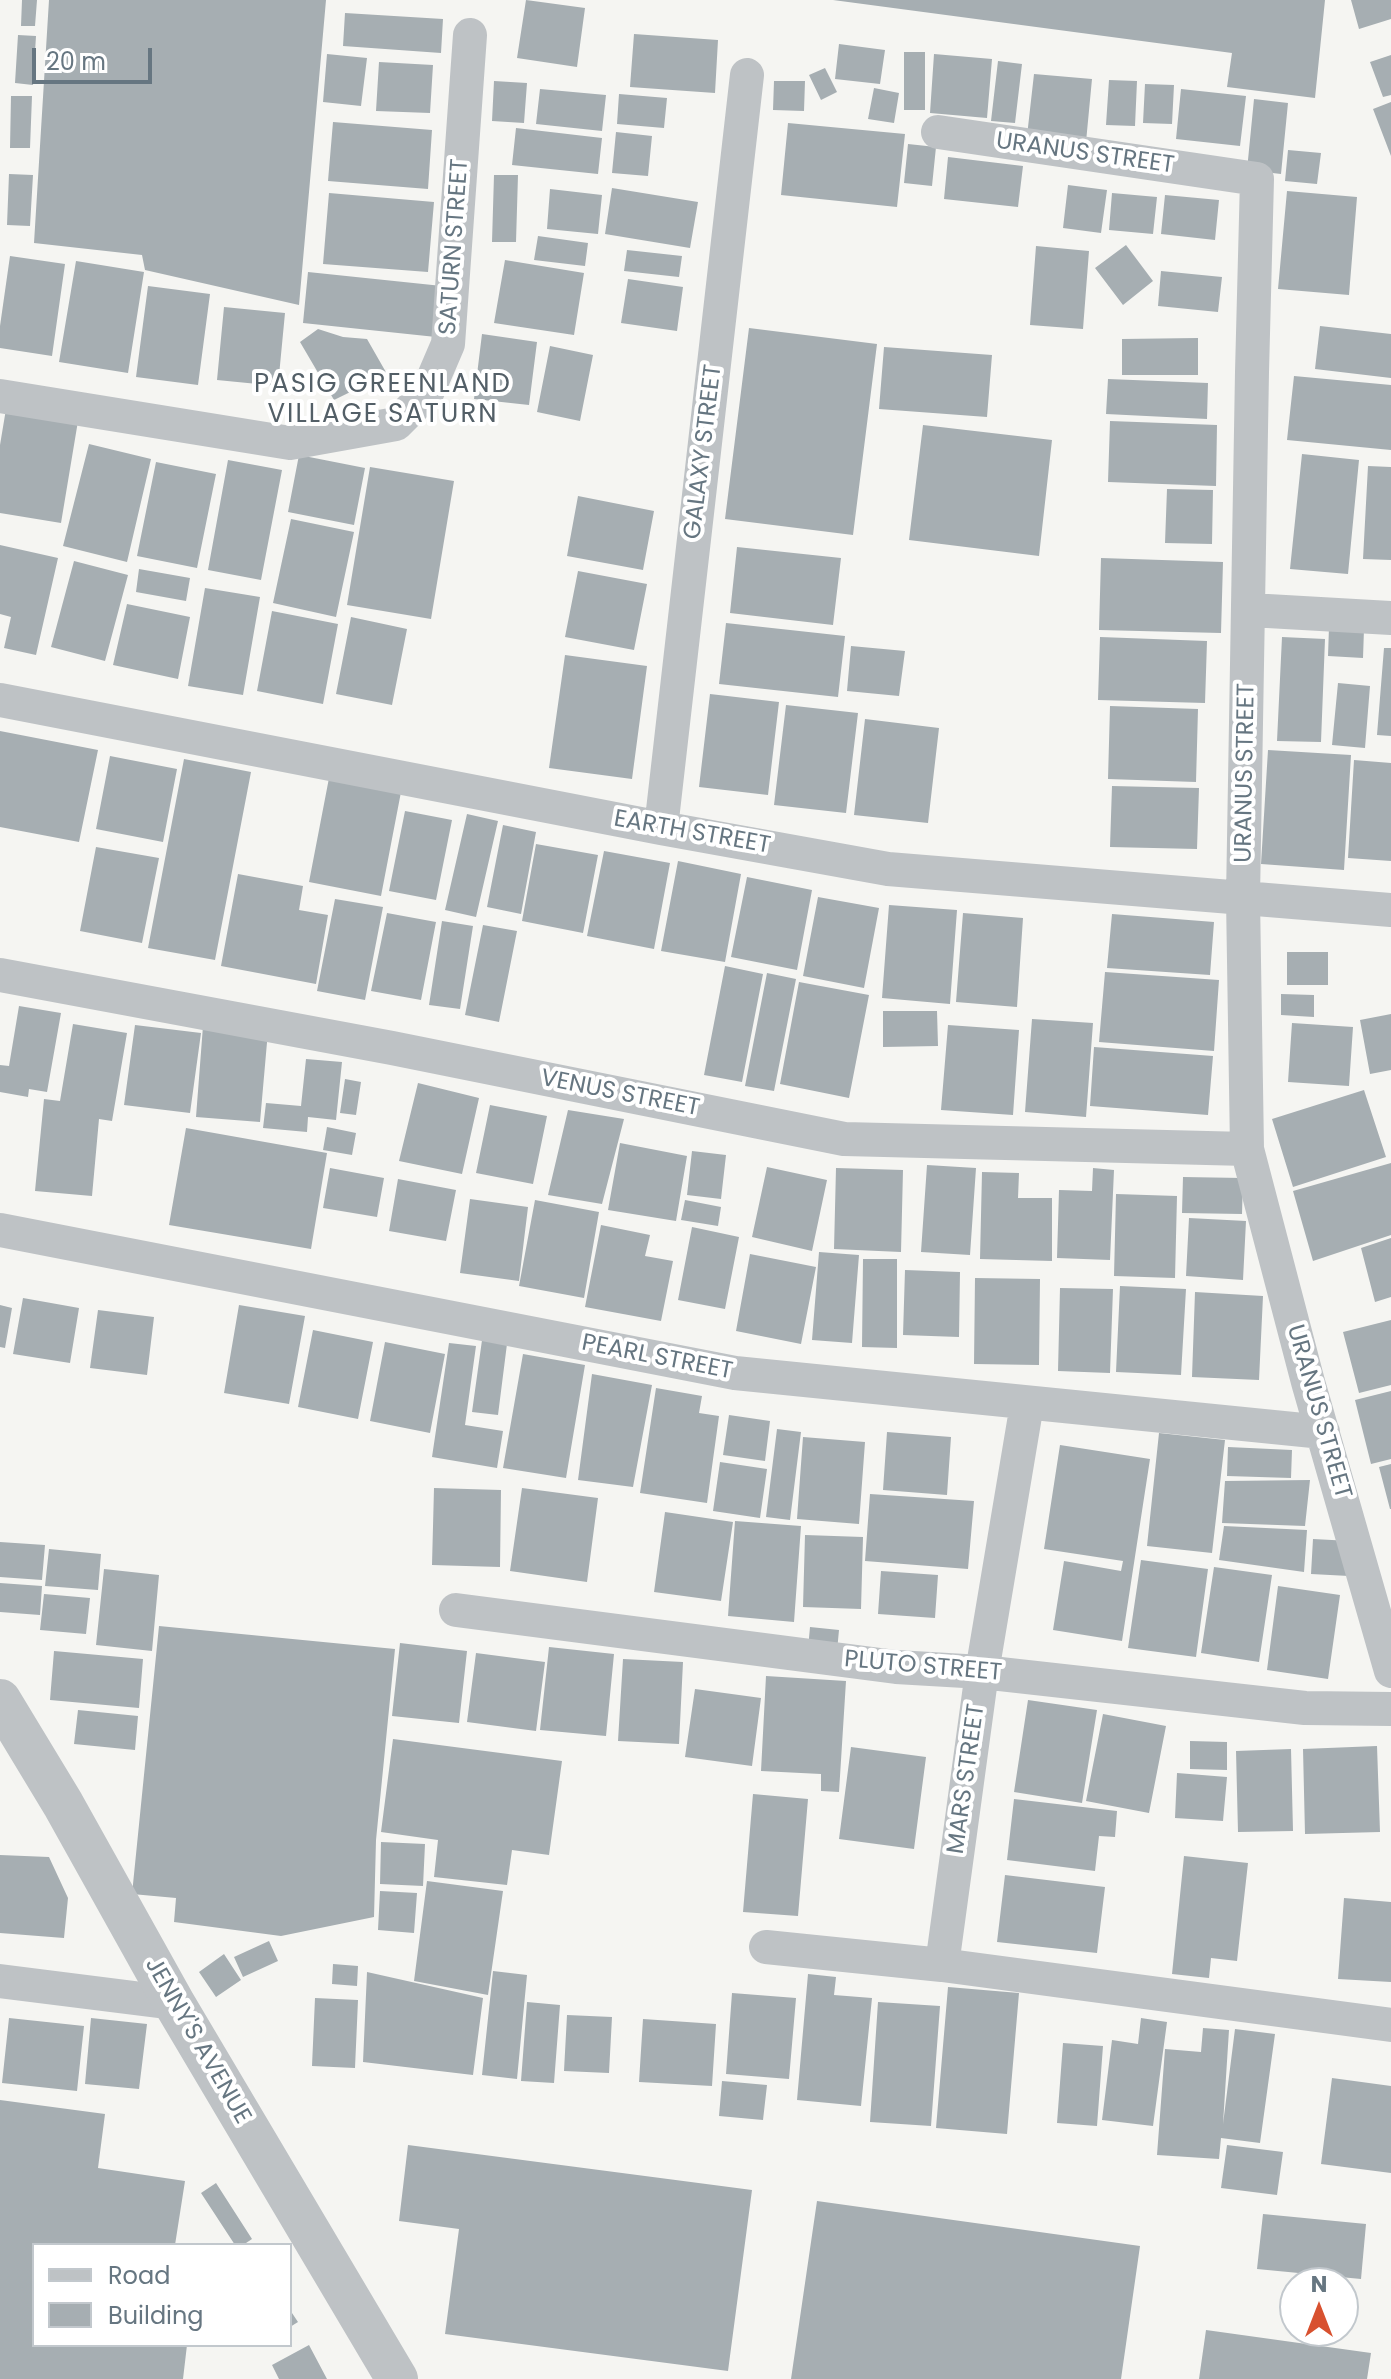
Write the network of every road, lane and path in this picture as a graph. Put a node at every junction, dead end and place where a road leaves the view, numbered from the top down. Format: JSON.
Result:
{"nodes":[{"id":1,"x":470,"y":35,"type":"dead end"},
{"id":2,"x":747,"y":75,"type":"dead end"},
{"id":3,"x":938,"y":132,"type":"dead end"},
{"id":4,"x":0,"y":396,"type":"edge"},
{"id":5,"x":1250,"y":610,"type":"junction"},
{"id":6,"x":1391,"y":618,"type":"edge"},
{"id":7,"x":0,"y":700,"type":"edge"},
{"id":8,"x":661,"y":828,"type":"junction"},
{"id":9,"x":1243,"y":898,"type":"junction"},
{"id":10,"x":1391,"y":910,"type":"edge"},
{"id":11,"x":0,"y":975,"type":"edge"},
{"id":12,"x":1247,"y":1149,"type":"junction"},
{"id":13,"x":0,"y":1230,"type":"edge"},
{"id":14,"x":1027,"y":1404,"type":"junction"},
{"id":15,"x":1323,"y":1432,"type":"junction"},
{"id":16,"x":456,"y":1610,"type":"dead end"},
{"id":17,"x":1391,"y":1671,"type":"edge"},
{"id":18,"x":982,"y":1672,"type":"junction"},
{"id":19,"x":0,"y":1700,"type":"edge"},
{"id":20,"x":1391,"y":1709,"type":"edge"},
{"id":21,"x":766,"y":1947,"type":"dead end"},
{"id":22,"x":942,"y":1965,"type":"junction"},
{"id":23,"x":0,"y":1981,"type":"edge"},
{"id":24,"x":174,"y":2003,"type":"junction"},
{"id":25,"x":1391,"y":2025,"type":"edge"},
{"id":26,"x":397,"y":2379,"type":"edge"}],
"edges":[{"from":1,"to":4,"type":"street","name":"SATURN STREET"},
{"from":2,"to":8,"type":"street","name":"GALAXY STREET"},
{"from":3,"to":5,"type":"street","name":"URANUS STREET"},
{"from":5,"to":6,"type":"street"},
{"from":5,"to":9,"type":"street","name":"URANUS STREET"},
{"from":7,"to":8,"type":"street","name":"EARTH STREET"},
{"from":8,"to":9,"type":"street","name":"EARTH STREET"},
{"from":9,"to":10,"type":"street","name":"EARTH STREET"},
{"from":9,"to":12,"type":"street","name":"URANUS STREET"},
{"from":11,"to":12,"type":"street","name":"VENUS STREET"},
{"from":12,"to":15,"type":"street","name":"URANUS STREET"},
{"from":13,"to":14,"type":"street","name":"PEARL STREET"},
{"from":14,"to":15,"type":"street","name":"PEARL STREET"},
{"from":14,"to":18,"type":"street","name":"MARS STREET"},
{"from":15,"to":17,"type":"street","name":"URANUS STREET"},
{"from":16,"to":18,"type":"street","name":"PLUTO STREET"},
{"from":18,"to":20,"type":"street","name":"PLUTO STREET"},
{"from":18,"to":22,"type":"street","name":"MARS STREET"},
{"from":19,"to":24,"type":"street","name":"JENNY'S AVENUE"},
{"from":21,"to":22,"type":"street"},
{"from":22,"to":25,"type":"street"},
{"from":23,"to":24,"type":"street"},
{"from":24,"to":26,"type":"street","name":"JENNY'S AVENUE"}]}
